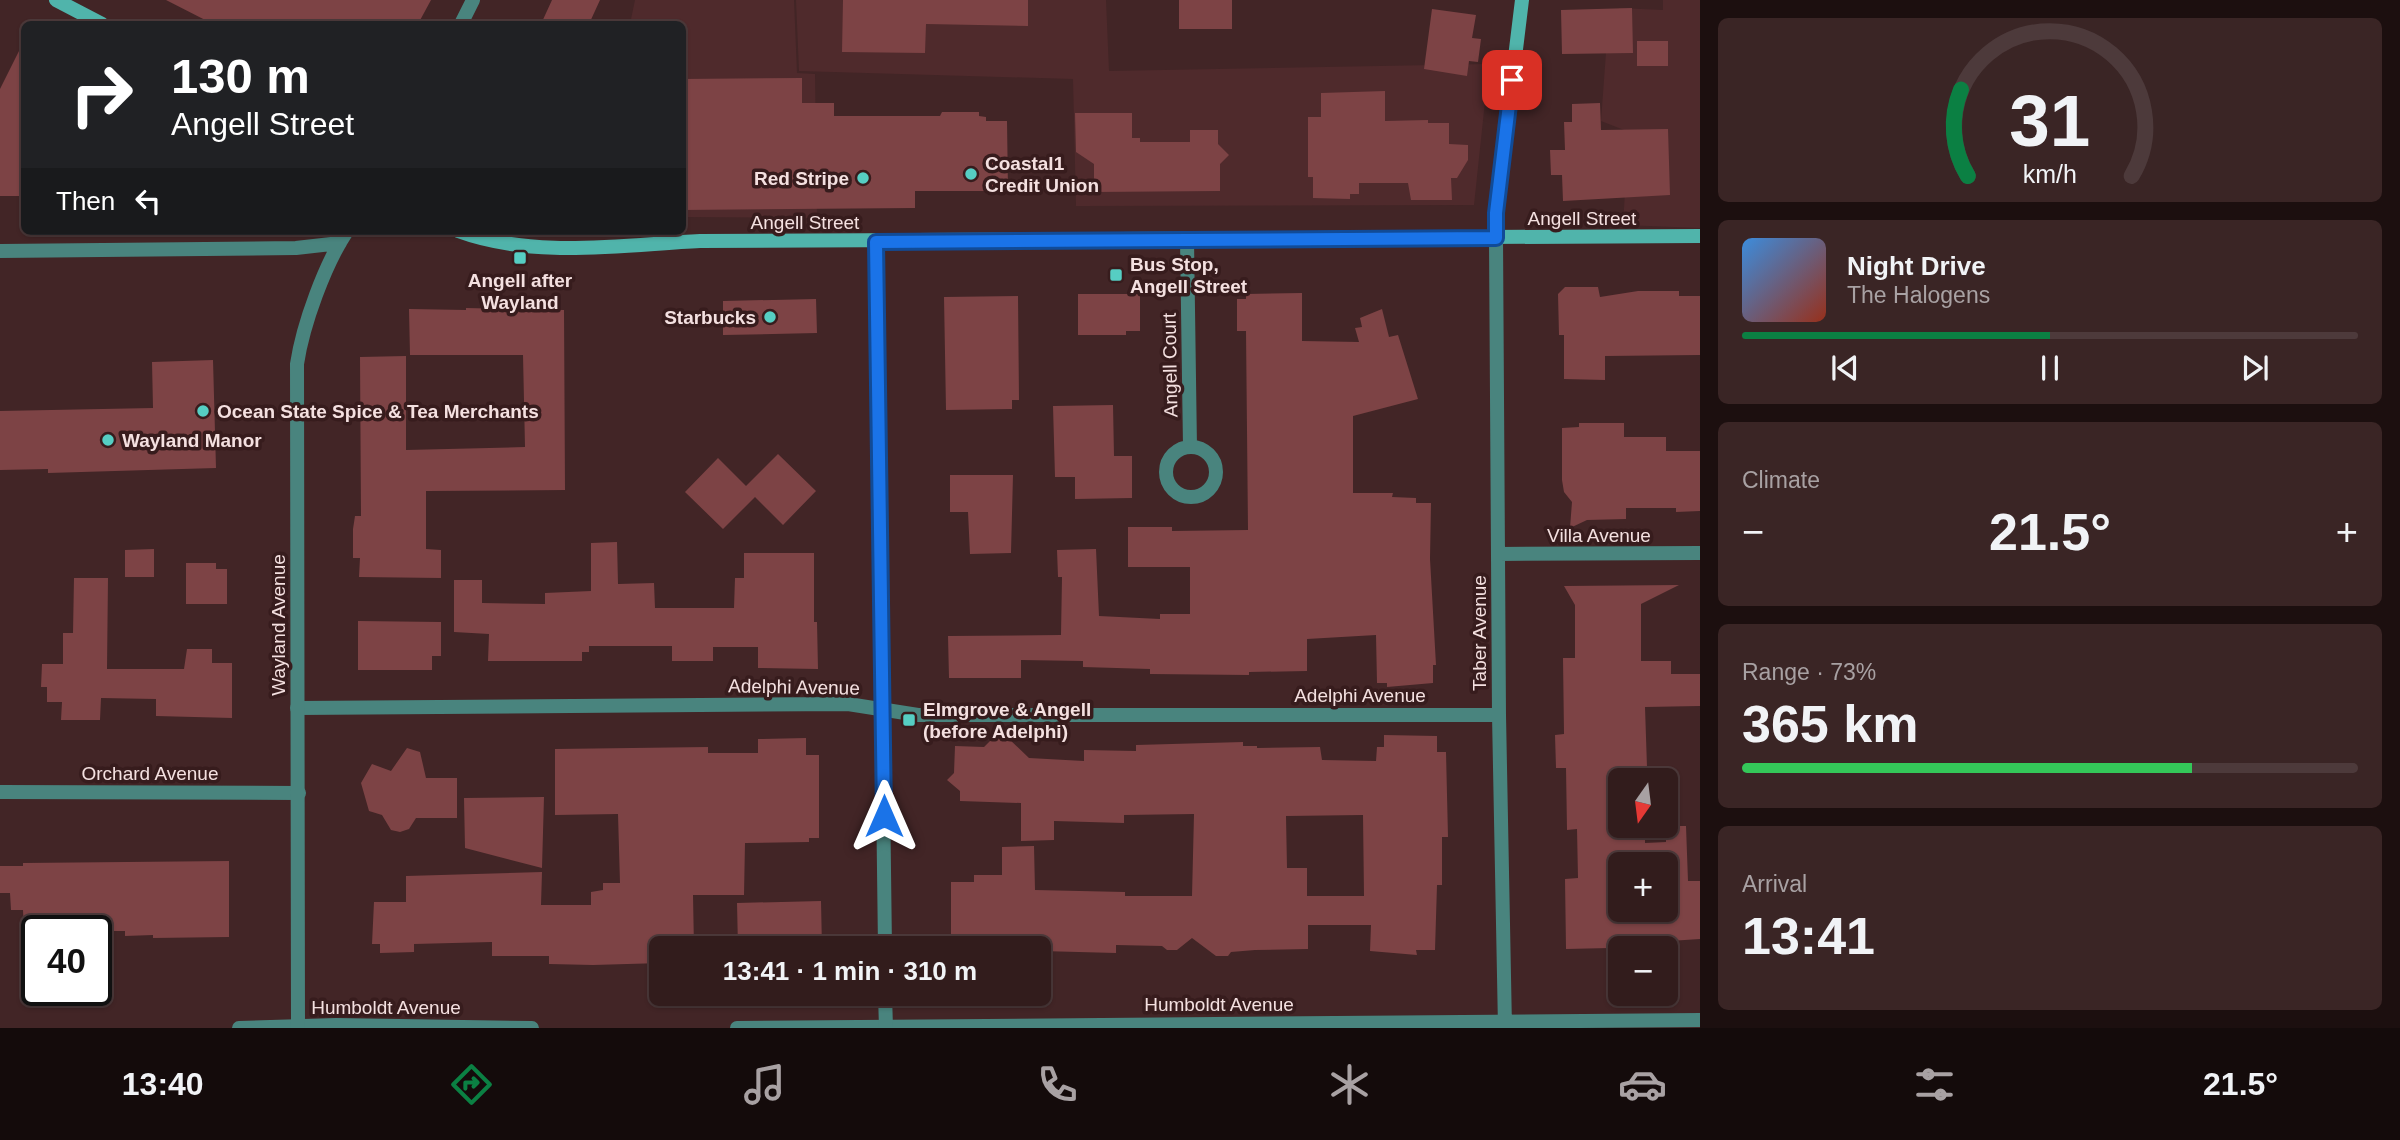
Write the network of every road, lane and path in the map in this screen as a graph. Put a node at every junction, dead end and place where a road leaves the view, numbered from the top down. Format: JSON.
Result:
{"nodes":[{"id":1,"x":56,"y":0,"type":"edge"},
{"id":2,"x":473,"y":0,"type":"edge"},
{"id":3,"x":1522,"y":0,"type":"edge"},
{"id":4,"x":96,"y":21,"type":"edge"},
{"id":5,"x":462,"y":21,"type":"edge"},
{"id":6,"x":471,"y":235,"type":"edge"},
{"id":7,"x":1700,"y":236,"type":"edge"},
{"id":8,"x":343,"y":237,"type":"edge"},
{"id":9,"x":1496,"y":238,"type":"junction"},
{"id":10,"x":1187,"y":240,"type":"junction"},
{"id":11,"x":876,"y":242,"type":"junction"},
{"id":12,"x":0,"y":251,"type":"edge"},
{"id":13,"x":1191,"y":447,"type":"dead end"},
{"id":14,"x":1700,"y":553,"type":"edge"},
{"id":15,"x":1498,"y":554,"type":"junction"},
{"id":16,"x":298,"y":708,"type":"junction"},
{"id":17,"x":883,"y":709,"type":"junction"},
{"id":18,"x":1499,"y":715,"type":"junction"},
{"id":19,"x":0,"y":792,"type":"edge"},
{"id":20,"x":299,"y":793,"type":"junction"},
{"id":21,"x":885,"y":936,"type":"edge"},
{"id":22,"x":886,"y":1006,"type":"edge"},
{"id":23,"x":1700,"y":1020,"type":"edge"},
{"id":24,"x":1505,"y":1025,"type":"edge"},
{"id":25,"x":298,"y":1027,"type":"edge"},
{"id":26,"x":886,"y":1027,"type":"edge"},
{"id":27,"x":239,"y":1028,"type":"edge"},
{"id":28,"x":532,"y":1028,"type":"edge"},
{"id":29,"x":737,"y":1028,"type":"edge"}],
"edges":[{"from":1,"to":4,"type":"main road"},
{"from":2,"to":5,"type":"street"},
{"from":3,"to":9,"type":"main road"},
{"from":6,"to":11,"type":"main road","name":"Angell Street"},
{"from":7,"to":9,"type":"main road","name":"Angell Street"},
{"from":8,"to":12,"type":"street"},
{"from":8,"to":16,"type":"street","name":"Wayland Avenue"},
{"from":9,"to":10,"type":"main road","name":"Angell Street"},
{"from":9,"to":15,"type":"street","name":"Taber Avenue"},
{"from":10,"to":11,"type":"main road","name":"Angell Street"},
{"from":10,"to":13,"type":"street","name":"Angell Court"},
{"from":11,"to":17,"type":"street"},
{"from":14,"to":15,"type":"street","name":"Villa Avenue"},
{"from":15,"to":18,"type":"street","name":"Taber Avenue"},
{"from":16,"to":17,"type":"street","name":"Adelphi Avenue"},
{"from":16,"to":20,"type":"street","name":"Wayland Avenue"},
{"from":17,"to":18,"type":"street","name":"Adelphi Avenue"},
{"from":17,"to":21,"type":"street"},
{"from":18,"to":24,"type":"street","name":"Taber Avenue"},
{"from":19,"to":20,"type":"street","name":"Orchard Avenue"},
{"from":20,"to":25,"type":"street","name":"Wayland Avenue"},
{"from":22,"to":26,"type":"street"},
{"from":23,"to":24,"type":"street","name":"Humboldt Avenue"},
{"from":24,"to":26,"type":"street","name":"Humboldt Avenue"},
{"from":25,"to":27,"type":"street","name":"Humboldt Avenue"},
{"from":25,"to":28,"type":"street","name":"Humboldt Avenue"},
{"from":26,"to":29,"type":"street","name":"Humboldt Avenue"}]}
